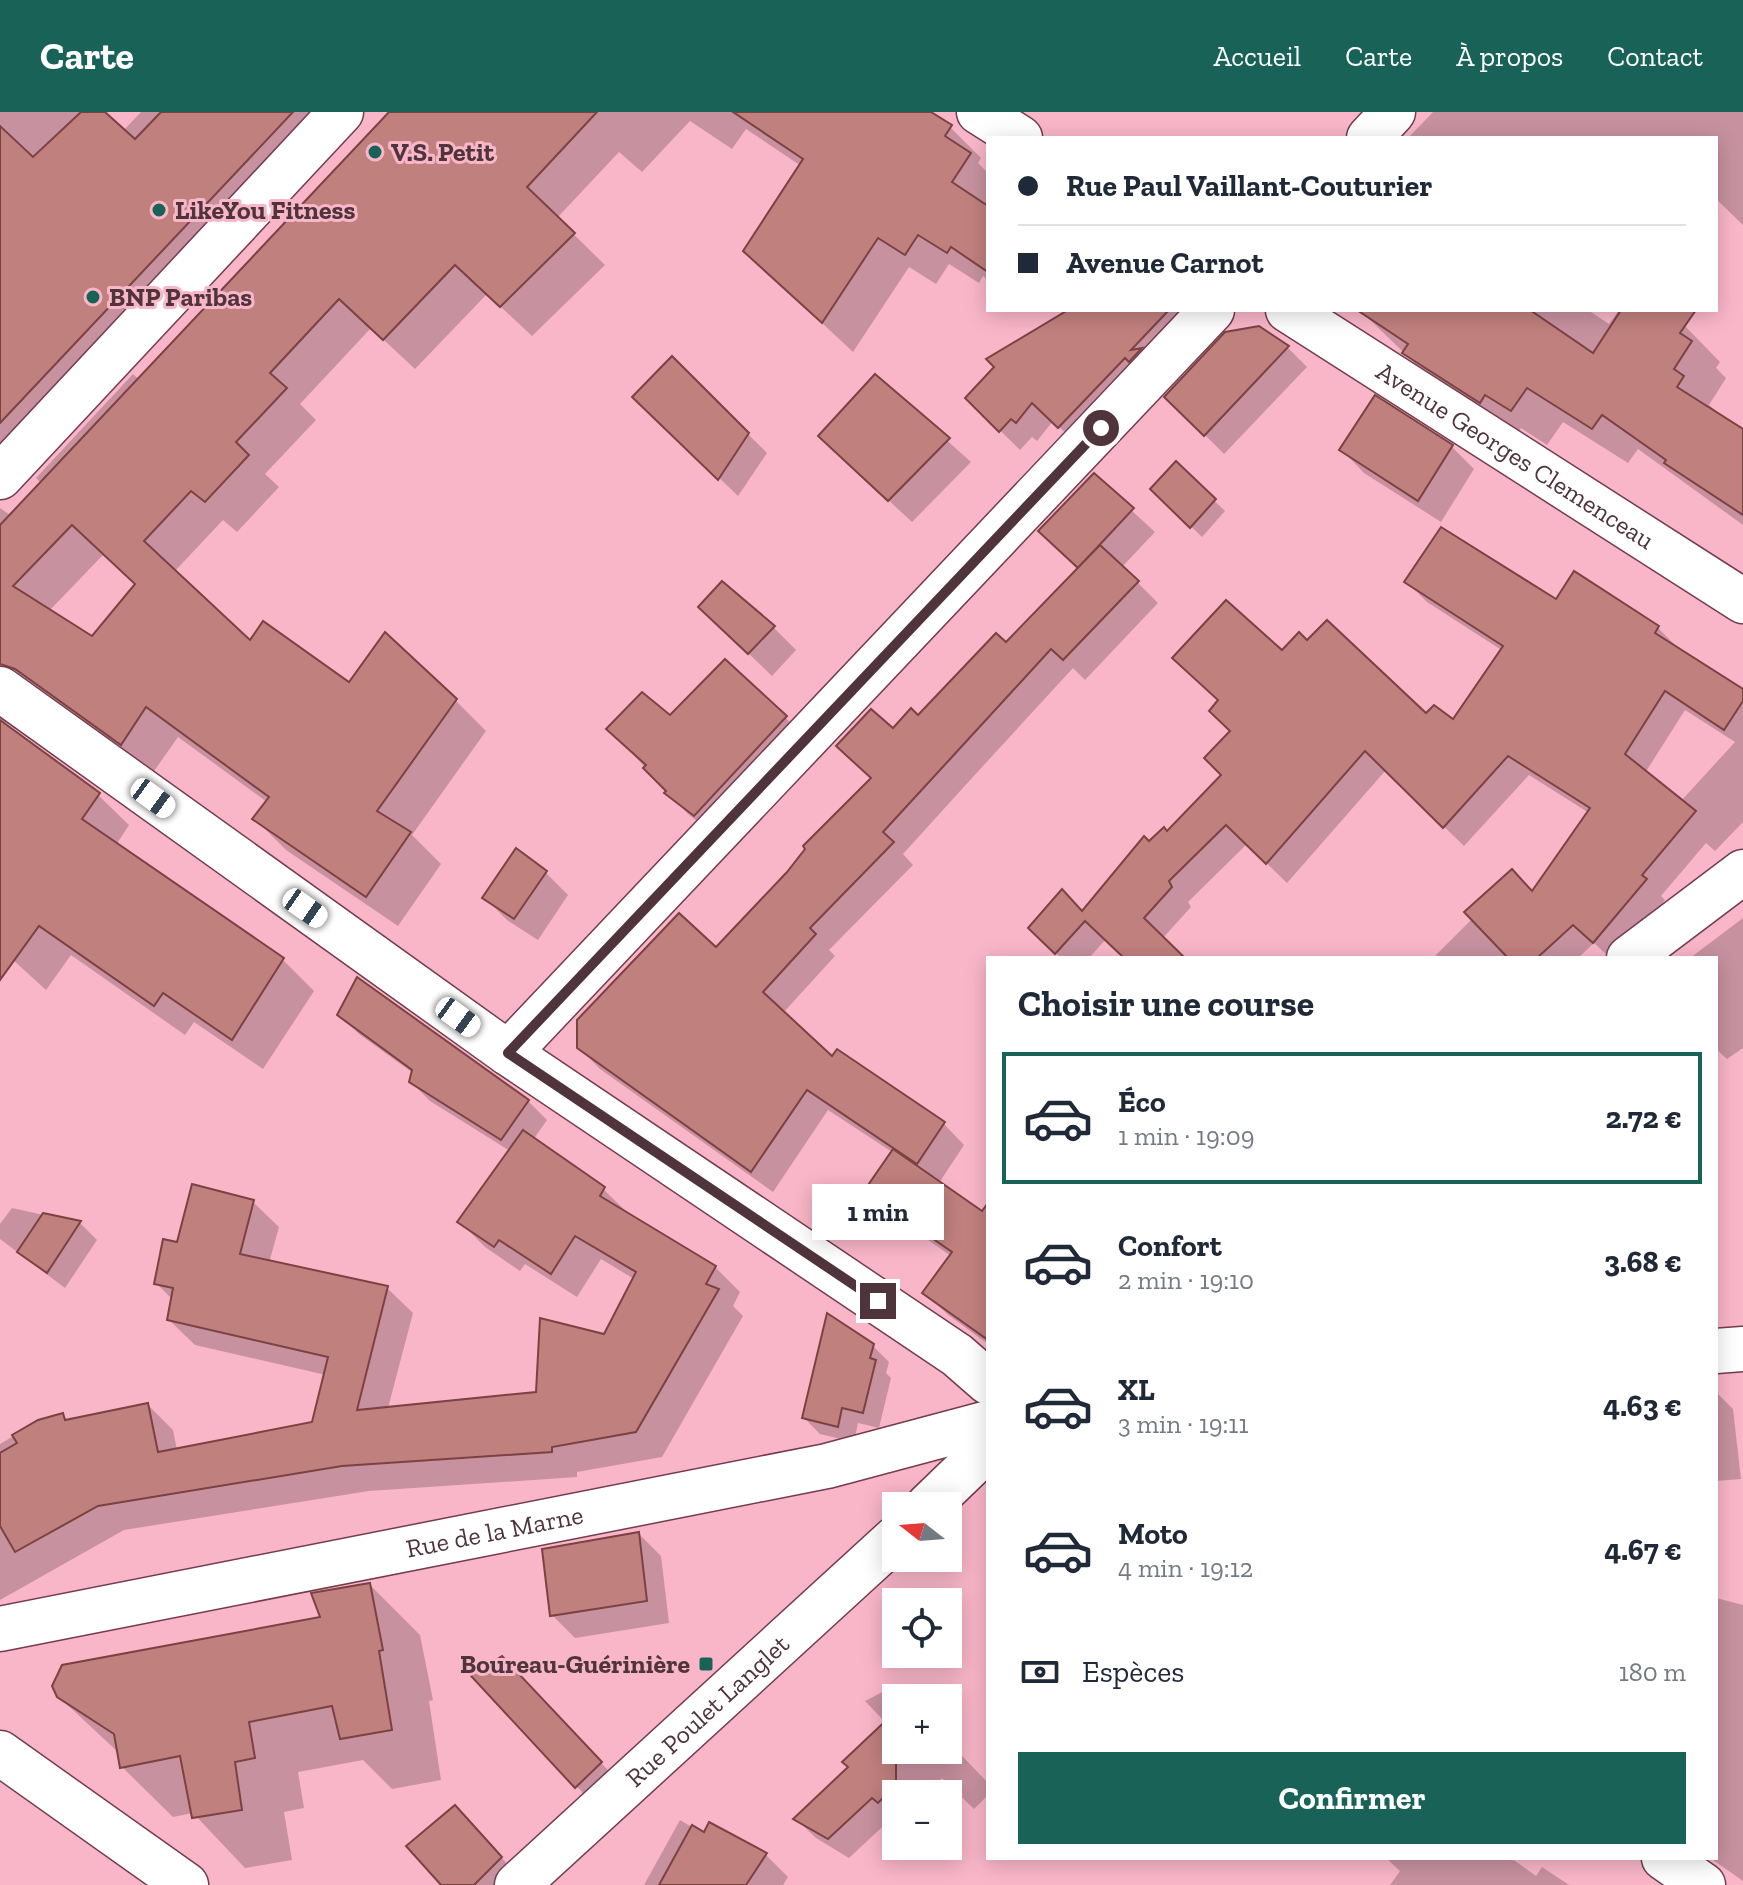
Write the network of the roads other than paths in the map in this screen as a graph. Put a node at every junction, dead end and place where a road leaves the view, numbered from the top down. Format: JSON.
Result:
{"nodes":[{"id":1,"x":341,"y":112,"type":"edge"},
{"id":2,"x":979,"y":112,"type":"edge"},
{"id":3,"x":1393,"y":112,"type":"edge"},
{"id":4,"x":1017,"y":136,"type":"edge"},
{"id":5,"x":1371,"y":136,"type":"edge"},
{"id":6,"x":1210,"y":312,"type":"edge"},
{"id":7,"x":1291,"y":312,"type":"edge"},
{"id":8,"x":0,"y":477,"type":"edge"},
{"id":9,"x":1743,"y":601,"type":"edge"},
{"id":10,"x":0,"y":689,"type":"edge"},
{"id":11,"x":1743,"y":872,"type":"edge"},
{"id":12,"x":1632,"y":956,"type":"edge"},
{"id":13,"x":508,"y":1053,"type":"junction"},
{"id":14,"x":1743,"y":1349,"type":"edge"},
{"id":15,"x":1718,"y":1351,"type":"edge"},
{"id":16,"x":986,"y":1380,"type":"edge"},
{"id":17,"x":986,"y":1424,"type":"edge"},
{"id":18,"x":986,"y":1450,"type":"edge"},
{"id":19,"x":942,"y":1492,"type":"edge"},
{"id":20,"x":882,"y":1551,"type":"edge"},
{"id":21,"x":0,"y":1629,"type":"edge"},
{"id":22,"x":0,"y":1753,"type":"edge"},
{"id":23,"x":1667,"y":1860,"type":"edge"},
{"id":24,"x":186,"y":1885,"type":"edge"},
{"id":25,"x":517,"y":1885,"type":"edge"},
{"id":26,"x":1703,"y":1885,"type":"edge"}],
"edges":[{"from":1,"to":8,"type":"street"},
{"from":2,"to":4,"type":"street"},
{"from":3,"to":5,"type":"street"},
{"from":6,"to":13,"type":"street"},
{"from":7,"to":9,"type":"street","name":"Avenue Georges Clemenceau"},
{"from":10,"to":13,"type":"street"},
{"from":11,"to":12,"type":"street"},
{"from":13,"to":16,"type":"street"},
{"from":14,"to":15,"type":"street"},
{"from":17,"to":21,"type":"street","name":"Rue de la Marne"},
{"from":18,"to":19,"type":"street"},
{"from":20,"to":25,"type":"street","name":"Rue Poulet Langlet"},
{"from":22,"to":24,"type":"street"},
{"from":23,"to":26,"type":"street"}]}
